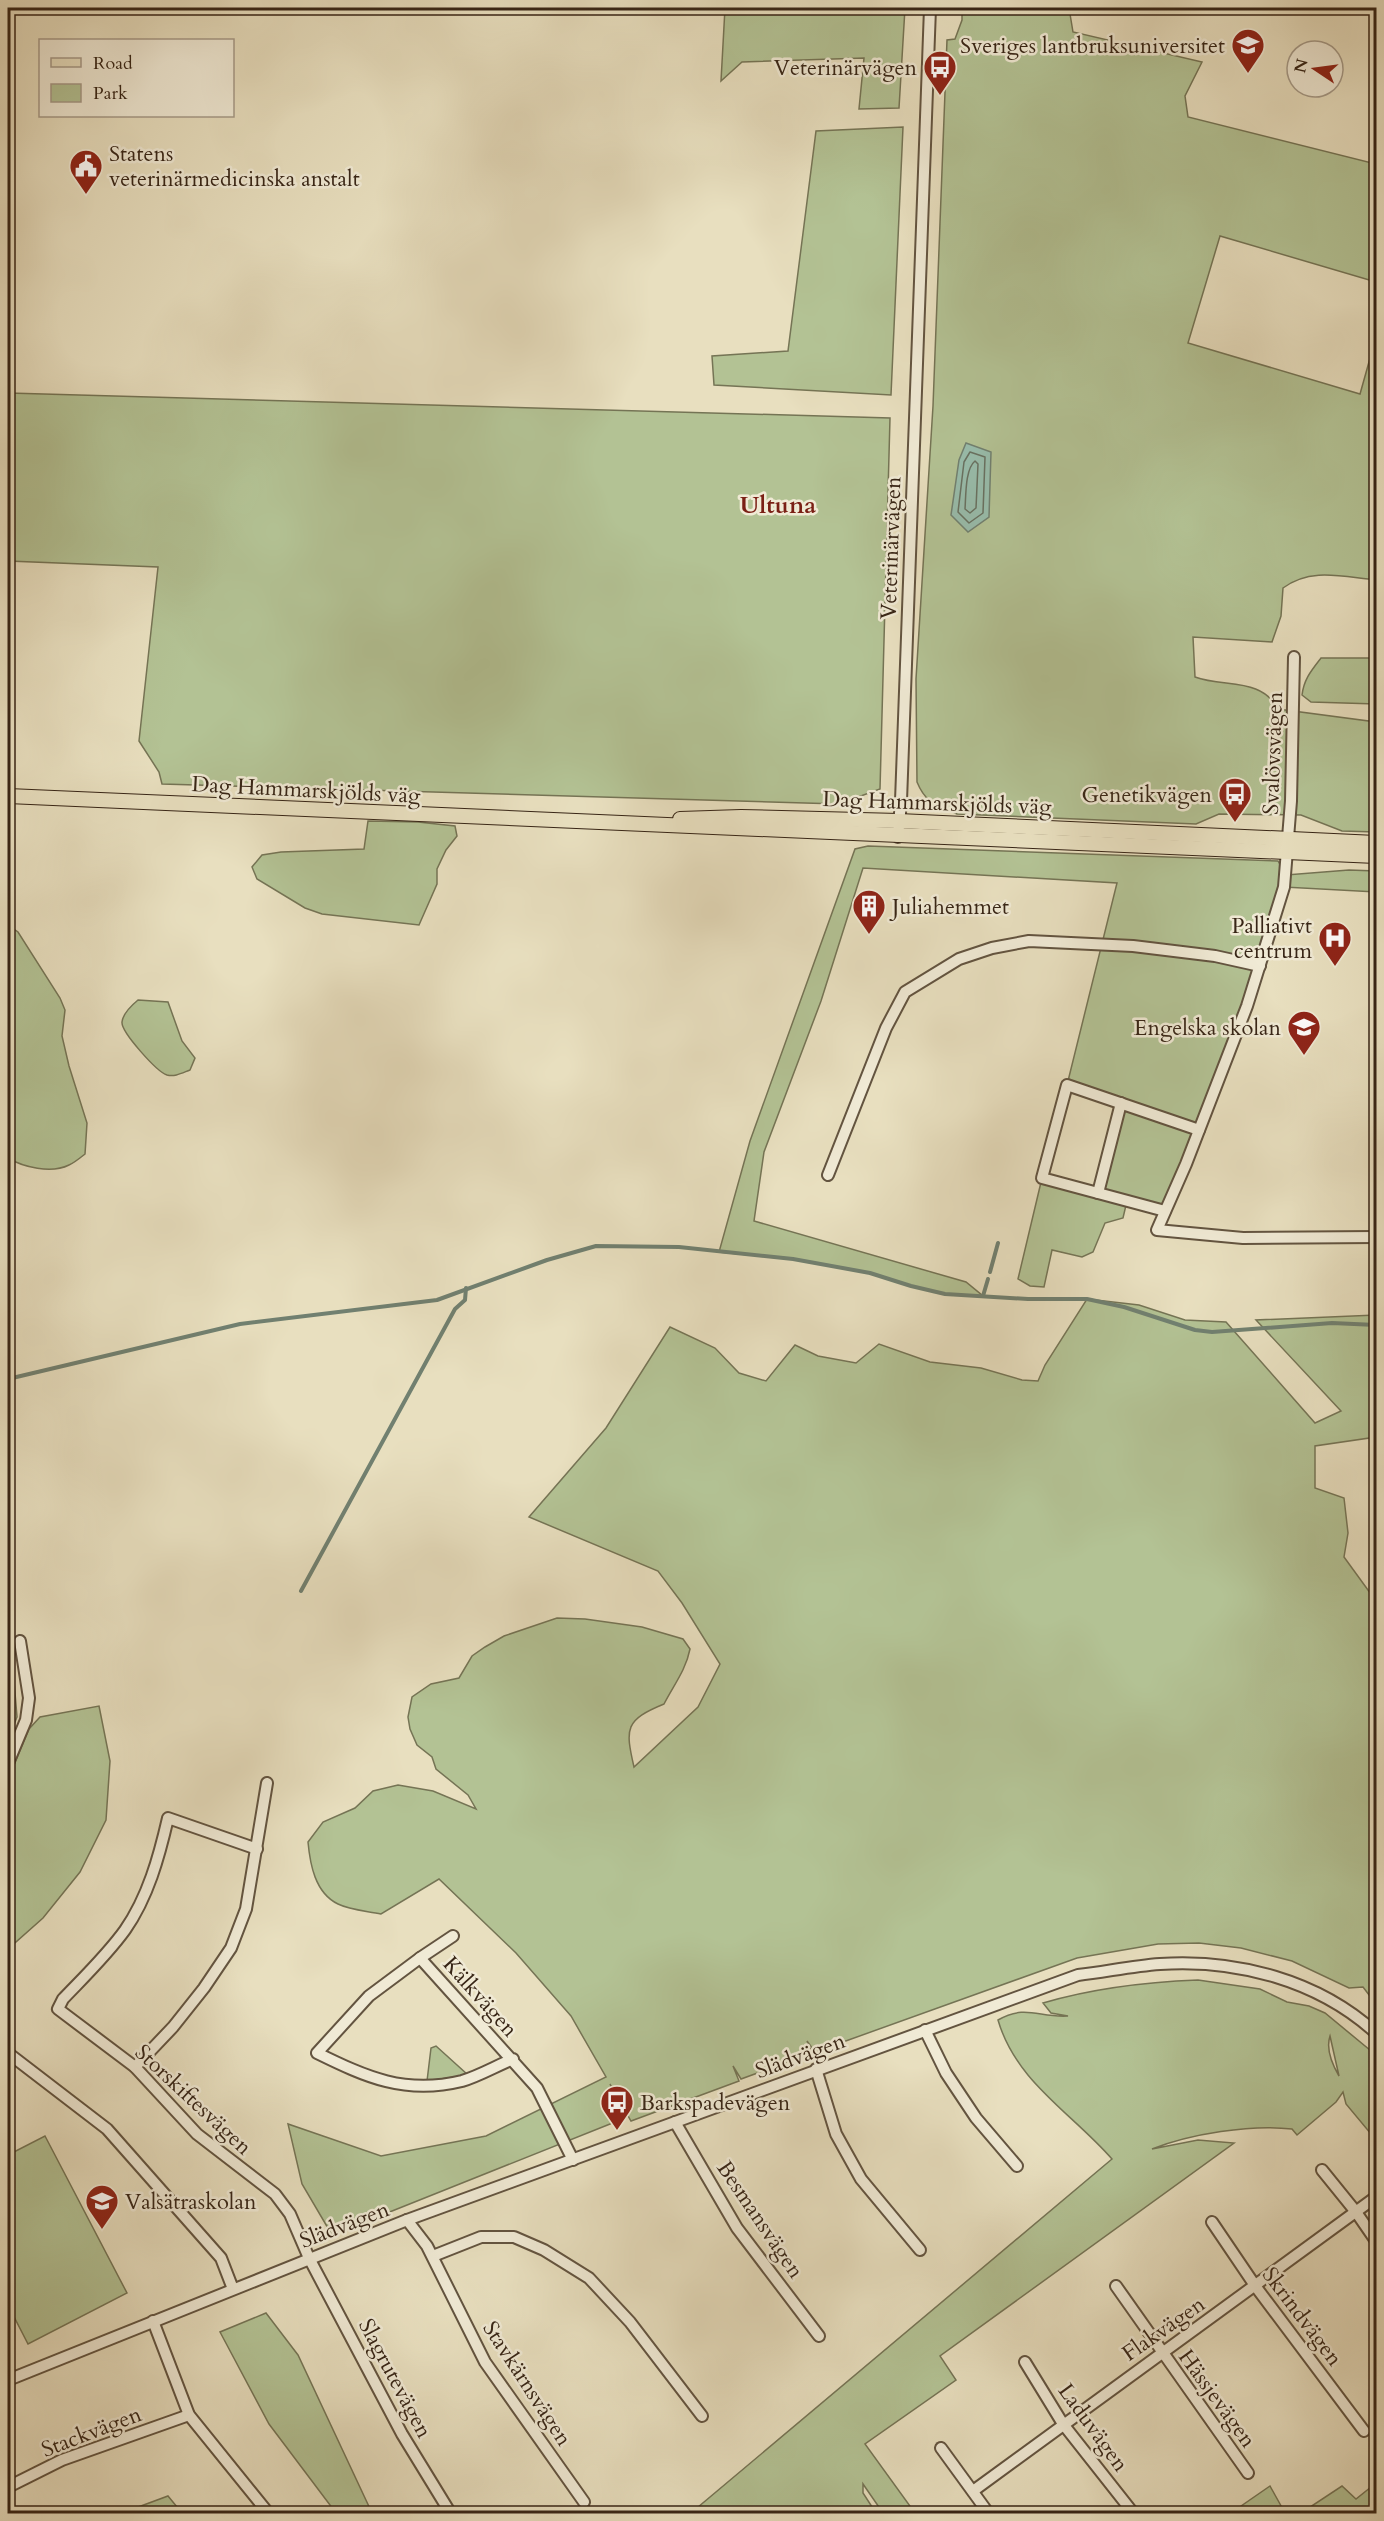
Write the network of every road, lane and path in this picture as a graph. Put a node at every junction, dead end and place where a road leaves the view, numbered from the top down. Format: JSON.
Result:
{"nodes":[{"id":1,"x":930,"y":8,"type":"edge"},
{"id":2,"x":1294,"y":657,"type":"dead end"},
{"id":3,"x":8,"y":796,"type":"edge"},
{"id":4,"x":899,"y":821,"type":"junction"},
{"id":5,"x":603,"y":824,"type":"junction"},
{"id":6,"x":898,"y":837,"type":"junction"},
{"id":7,"x":1377,"y":843,"type":"edge"},
{"id":8,"x":1288,"y":845,"type":"junction"},
{"id":9,"x":1377,"y":856,"type":"edge"},
{"id":10,"x":1260,"y":966,"type":"junction"},
{"id":11,"x":1121,"y":1103,"type":"junction"},
{"id":12,"x":1199,"y":1130,"type":"junction"},
{"id":13,"x":828,"y":1175,"type":"dead end"},
{"id":14,"x":1098,"y":1194,"type":"junction"},
{"id":15,"x":1165,"y":1210,"type":"junction"},
{"id":16,"x":1377,"y":1237,"type":"edge"},
{"id":17,"x":20,"y":1641,"type":"dead end"},
{"id":18,"x":8,"y":1763,"type":"edge"},
{"id":19,"x":267,"y":1783,"type":"dead end"},
{"id":20,"x":257,"y":1849,"type":"junction"},
{"id":21,"x":453,"y":1936,"type":"dead end"},
{"id":22,"x":420,"y":1958,"type":"junction"},
{"id":23,"x":925,"y":2030,"type":"junction"},
{"id":24,"x":1377,"y":2033,"type":"edge"},
{"id":25,"x":8,"y":2053,"type":"edge"},
{"id":26,"x":513,"y":2060,"type":"junction"},
{"id":27,"x":135,"y":2067,"type":"junction"},
{"id":28,"x":816,"y":2069,"type":"junction"},
{"id":29,"x":675,"y":2122,"type":"junction"},
{"id":30,"x":573,"y":2160,"type":"junction"},
{"id":31,"x":1017,"y":2166,"type":"dead end"},
{"id":32,"x":1322,"y":2170,"type":"dead end"},
{"id":33,"x":1377,"y":2197,"type":"edge"},
{"id":34,"x":1356,"y":2212,"type":"junction"},
{"id":35,"x":407,"y":2220,"type":"junction"},
{"id":36,"x":1212,"y":2222,"type":"dead end"},
{"id":37,"x":1377,"y":2241,"type":"edge"},
{"id":38,"x":920,"y":2250,"type":"dead end"},
{"id":39,"x":433,"y":2256,"type":"junction"},
{"id":40,"x":309,"y":2258,"type":"junction"},
{"id":41,"x":1116,"y":2286,"type":"dead end"},
{"id":42,"x":1256,"y":2287,"type":"junction"},
{"id":43,"x":233,"y":2289,"type":"junction"},
{"id":44,"x":153,"y":2321,"type":"junction"},
{"id":45,"x":819,"y":2336,"type":"dead end"},
{"id":46,"x":1161,"y":2353,"type":"junction"},
{"id":47,"x":1025,"y":2362,"type":"dead end"},
{"id":48,"x":8,"y":2380,"type":"edge"},
{"id":49,"x":189,"y":2415,"type":"junction"},
{"id":50,"x":702,"y":2416,"type":"dead end"},
{"id":51,"x":1063,"y":2424,"type":"junction"},
{"id":52,"x":1364,"y":2431,"type":"dead end"},
{"id":53,"x":941,"y":2448,"type":"dead end"},
{"id":54,"x":1248,"y":2473,"type":"dead end"},
{"id":55,"x":8,"y":2487,"type":"edge"},
{"id":56,"x":973,"y":2491,"type":"junction"},
{"id":57,"x":584,"y":2502,"type":"dead end"},
{"id":58,"x":269,"y":2514,"type":"edge"},
{"id":59,"x":451,"y":2514,"type":"edge"},
{"id":60,"x":989,"y":2514,"type":"edge"},
{"id":61,"x":1134,"y":2514,"type":"edge"}],
"edges":[{"from":1,"to":4,"type":"street","name":"Veterinärvägen"},
{"from":2,"to":8,"type":"street","name":"Svalövsvägen"},
{"from":3,"to":5,"type":"main road","name":"Dag Hammarskjölds väg"},
{"from":4,"to":5,"type":"main road","name":"Dag Hammarskjölds väg"},
{"from":4,"to":6,"type":"street","name":"Veterinärvägen"},
{"from":4,"to":8,"type":"main road","name":"Dag Hammarskjölds väg"},
{"from":5,"to":6,"type":"main road","name":"Dag Hammarskjölds väg"},
{"from":6,"to":8,"type":"main road","name":"Dag Hammarskjölds väg"},
{"from":7,"to":8,"type":"main road","name":"Dag Hammarskjölds väg"},
{"from":8,"to":9,"type":"main road","name":"Dag Hammarskjölds väg"},
{"from":8,"to":10,"type":"street"},
{"from":10,"to":12,"type":"street"},
{"from":10,"to":13,"type":"street"},
{"from":11,"to":12,"type":"street"},
{"from":11,"to":14,"type":"street"},
{"from":11,"to":14,"type":"street"},
{"from":12,"to":15,"type":"street"},
{"from":14,"to":15,"type":"street"},
{"from":15,"to":16,"type":"street"},
{"from":17,"to":18,"type":"street"},
{"from":19,"to":20,"type":"street"},
{"from":20,"to":27,"type":"street"},
{"from":20,"to":27,"type":"street","name":"Storskiftesvägen"},
{"from":21,"to":22,"type":"street","name":"Kälkvägen"},
{"from":22,"to":26,"type":"street","name":"Kälkvägen"},
{"from":22,"to":26,"type":"street","name":"Kälkvägen"},
{"from":23,"to":24,"type":"street","name":"Slädvägen"},
{"from":23,"to":28,"type":"street","name":"Slädvägen"},
{"from":23,"to":31,"type":"street"},
{"from":25,"to":43,"type":"street"},
{"from":26,"to":30,"type":"street","name":"Kälkvägen"},
{"from":27,"to":40,"type":"street","name":"Storskiftesvägen"},
{"from":28,"to":29,"type":"street","name":"Slädvägen"},
{"from":28,"to":38,"type":"street"},
{"from":29,"to":30,"type":"street","name":"Slädvägen"},
{"from":29,"to":45,"type":"street","name":"Besmansvägen"},
{"from":30,"to":35,"type":"street","name":"Slädvägen"},
{"from":32,"to":34,"type":"street"},
{"from":33,"to":34,"type":"street","name":"Flakvägen"},
{"from":34,"to":37,"type":"street"},
{"from":34,"to":42,"type":"street","name":"Flakvägen"},
{"from":35,"to":39,"type":"street","name":"Stavkärnsvägen"},
{"from":35,"to":40,"type":"street","name":"Slädvägen"},
{"from":36,"to":42,"type":"street","name":"Skrindvägen"},
{"from":39,"to":50,"type":"street"},
{"from":39,"to":57,"type":"street","name":"Stavkärnsvägen"},
{"from":40,"to":43,"type":"street","name":"Slädvägen"},
{"from":40,"to":59,"type":"street","name":"Slagrutevägen"},
{"from":41,"to":46,"type":"street","name":"Hässjevägen"},
{"from":42,"to":46,"type":"street","name":"Flakvägen"},
{"from":42,"to":52,"type":"street","name":"Skrindvägen"},
{"from":43,"to":44,"type":"street","name":"Slädvägen"},
{"from":44,"to":48,"type":"street","name":"Slädvägen"},
{"from":44,"to":49,"type":"street"},
{"from":46,"to":51,"type":"street","name":"Flakvägen"},
{"from":46,"to":54,"type":"street","name":"Hässjevägen"},
{"from":47,"to":51,"type":"street","name":"Laduvägen"},
{"from":49,"to":55,"type":"street","name":"Stackvägen"},
{"from":49,"to":58,"type":"street"},
{"from":51,"to":56,"type":"street","name":"Flakvägen"},
{"from":51,"to":61,"type":"street","name":"Laduvägen"},
{"from":53,"to":56,"type":"street"},
{"from":56,"to":60,"type":"street"}]}
